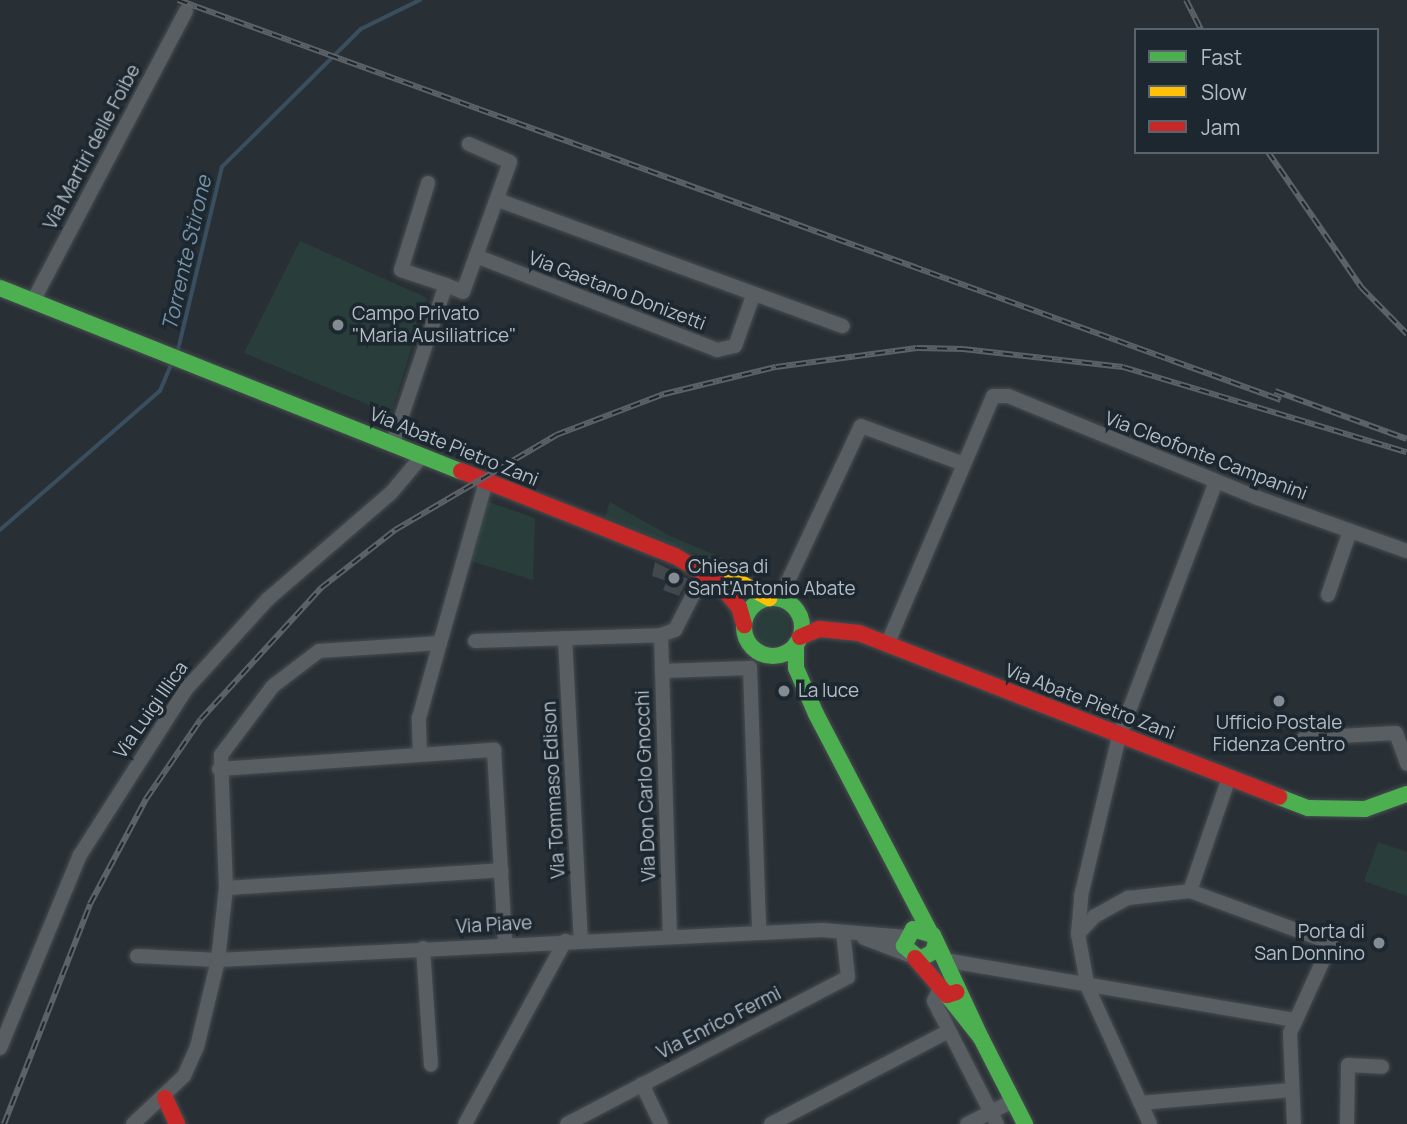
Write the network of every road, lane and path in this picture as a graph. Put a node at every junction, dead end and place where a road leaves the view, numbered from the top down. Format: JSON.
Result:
{"nodes":[{"id":1,"x":186,"y":11,"type":"dead end"},
{"id":2,"x":469,"y":144,"type":"dead end"},
{"id":3,"x":428,"y":183,"type":"dead end"},
{"id":4,"x":498,"y":200,"type":"junction"},
{"id":5,"x":476,"y":256,"type":"junction"},
{"id":6,"x":446,"y":285,"type":"junction"},
{"id":7,"x":0,"y":288,"type":"edge"},
{"id":8,"x":753,"y":296,"type":"junction"},
{"id":9,"x":33,"y":302,"type":"junction"},
{"id":10,"x":843,"y":326,"type":"dead end"},
{"id":11,"x":392,"y":445,"type":"junction"},
{"id":12,"x":422,"y":456,"type":"junction"},
{"id":13,"x":961,"y":463,"type":"junction"},
{"id":14,"x":486,"y":482,"type":"junction"},
{"id":15,"x":1216,"y":482,"type":"junction"},
{"id":16,"x":1350,"y":531,"type":"junction"},
{"id":17,"x":1407,"y":551,"type":"edge"},
{"id":18,"x":675,"y":556,"type":"junction"},
{"id":19,"x":696,"y":589,"type":"dead end"},
{"id":20,"x":1328,"y":595,"type":"dead end"},
{"id":21,"x":769,"y":598,"type":"junction"},
{"id":22,"x":790,"y":604,"type":"junction"},
{"id":23,"x":744,"y":625,"type":"junction"},
{"id":24,"x":859,"y":633,"type":"junction"},
{"id":25,"x":661,"y":635,"type":"junction"},
{"id":26,"x":565,"y":638,"type":"junction"},
{"id":27,"x":475,"y":641,"type":"dead end"},
{"id":28,"x":798,"y":641,"type":"junction"},
{"id":29,"x":440,"y":642,"type":"junction"},
{"id":30,"x":887,"y":645,"type":"junction"},
{"id":31,"x":767,"y":655,"type":"junction"},
{"id":32,"x":662,"y":671,"type":"junction"},
{"id":33,"x":816,"y":714,"type":"junction"},
{"id":34,"x":1119,"y":737,"type":"junction"},
{"id":35,"x":1304,"y":738,"type":"dead end"},
{"id":36,"x":420,"y":755,"type":"junction"},
{"id":37,"x":1407,"y":764,"type":"edge"},
{"id":38,"x":219,"y":769,"type":"junction"},
{"id":39,"x":1228,"y":778,"type":"junction"},
{"id":40,"x":1407,"y":794,"type":"edge"},
{"id":41,"x":501,"y":870,"type":"junction"},
{"id":42,"x":226,"y":888,"type":"junction"},
{"id":43,"x":907,"y":890,"type":"junction"},
{"id":44,"x":1190,"y":891,"type":"junction"},
{"id":45,"x":759,"y":932,"type":"junction"},
{"id":46,"x":848,"y":933,"type":"junction"},
{"id":47,"x":907,"y":934,"type":"junction"},
{"id":48,"x":1078,"y":934,"type":"junction"},
{"id":49,"x":670,"y":936,"type":"junction"},
{"id":50,"x":933,"y":937,"type":"junction"},
{"id":51,"x":581,"y":940,"type":"junction"},
{"id":52,"x":565,"y":941,"type":"junction"},
{"id":53,"x":505,"y":943,"type":"junction"},
{"id":54,"x":423,"y":948,"type":"junction"},
{"id":55,"x":137,"y":956,"type":"dead end"},
{"id":56,"x":912,"y":956,"type":"junction"},
{"id":57,"x":218,"y":960,"type":"junction"},
{"id":58,"x":944,"y":960,"type":"junction"},
{"id":59,"x":1004,"y":971,"type":"junction"},
{"id":60,"x":1088,"y":988,"type":"junction"},
{"id":61,"x":949,"y":990,"type":"junction"},
{"id":62,"x":1294,"y":1020,"type":"junction"},
{"id":63,"x":949,"y":1031,"type":"junction"},
{"id":64,"x":0,"y":1048,"type":"edge"},
{"id":65,"x":431,"y":1065,"type":"dead end"},
{"id":66,"x":1382,"y":1067,"type":"dead end"},
{"id":67,"x":642,"y":1084,"type":"junction"},
{"id":68,"x":1291,"y":1090,"type":"junction"},
{"id":69,"x":165,"y":1098,"type":"junction"},
{"id":70,"x":1013,"y":1101,"type":"junction"},
{"id":71,"x":1140,"y":1102,"type":"junction"},
{"id":72,"x":994,"y":1118,"type":"edge"},
{"id":73,"x":133,"y":1124,"type":"edge"},
{"id":74,"x":177,"y":1124,"type":"edge"},
{"id":75,"x":465,"y":1124,"type":"edge"},
{"id":76,"x":567,"y":1124,"type":"edge"},
{"id":77,"x":661,"y":1124,"type":"edge"},
{"id":78,"x":771,"y":1124,"type":"edge"},
{"id":79,"x":967,"y":1124,"type":"edge"},
{"id":80,"x":1025,"y":1124,"type":"edge"},
{"id":81,"x":1150,"y":1124,"type":"edge"},
{"id":82,"x":1294,"y":1124,"type":"edge"},
{"id":83,"x":1346,"y":1124,"type":"edge"}],
"edges":[{"from":1,"to":9,"type":"street","name":"Via Martiri delle Foibe"},
{"from":2,"to":4,"type":"street"},
{"from":3,"to":6,"type":"street"},
{"from":4,"to":5,"type":"street"},
{"from":4,"to":8,"type":"street"},
{"from":5,"to":6,"type":"street"},
{"from":5,"to":8,"type":"street","name":"Via Gaetano Donizetti"},
{"from":6,"to":11,"type":"street"},
{"from":7,"to":9,"type":"main road","name":"Via Abate Pietro Zani"},
{"from":8,"to":10,"type":"street"},
{"from":9,"to":11,"type":"main road","name":"Via Abate Pietro Zani"},
{"from":11,"to":12,"type":"main road","name":"Via Abate Pietro Zani"},
{"from":12,"to":14,"type":"main road","name":"Via Abate Pietro Zani"},
{"from":12,"to":64,"type":"street","name":"Via Luigi Illica"},
{"from":13,"to":15,"type":"street","name":"Via Cleofonte Campanini"},
{"from":13,"to":22,"type":"street"},
{"from":13,"to":30,"type":"street"},
{"from":14,"to":18,"type":"main road","name":"Via Abate Pietro Zani"},
{"from":14,"to":29,"type":"street"},
{"from":15,"to":16,"type":"street","name":"Via Cleofonte Campanini"},
{"from":15,"to":34,"type":"street"},
{"from":16,"to":17,"type":"street","name":"Via Cleofonte Campanini"},
{"from":16,"to":20,"type":"street"},
{"from":18,"to":21,"type":"main road","name":"Via Abate Pietro Zani"},
{"from":18,"to":23,"type":"main road","name":"Via Abate Pietro Zani"},
{"from":19,"to":25,"type":"street"},
{"from":21,"to":22,"type":"main road"},
{"from":21,"to":23,"type":"main road"},
{"from":22,"to":24,"type":"main road","name":"Via Abate Pietro Zani"},
{"from":22,"to":28,"type":"main road"},
{"from":23,"to":31,"type":"main road"},
{"from":24,"to":28,"type":"main road","name":"Via Abate Pietro Zani"},
{"from":24,"to":30,"type":"main road","name":"Via Abate Pietro Zani"},
{"from":25,"to":26,"type":"street"},
{"from":25,"to":32,"type":"street","name":"Via Don Carlo Gnocchi"},
{"from":26,"to":27,"type":"street"},
{"from":26,"to":51,"type":"street","name":"Via Tommaso Edison"},
{"from":28,"to":31,"type":"main road"},
{"from":28,"to":33,"type":"main road"},
{"from":29,"to":36,"type":"street"},
{"from":29,"to":38,"type":"street"},
{"from":30,"to":34,"type":"main road","name":"Via Abate Pietro Zani"},
{"from":31,"to":33,"type":"main road"},
{"from":32,"to":45,"type":"street"},
{"from":32,"to":49,"type":"street","name":"Via Don Carlo Gnocchi"},
{"from":33,"to":43,"type":"main road"},
{"from":34,"to":39,"type":"main road","name":"Via Abate Pietro Zani"},
{"from":34,"to":48,"type":"street"},
{"from":35,"to":37,"type":"street"},
{"from":36,"to":38,"type":"street"},
{"from":36,"to":41,"type":"street"},
{"from":38,"to":42,"type":"street"},
{"from":39,"to":40,"type":"main road","name":"Via Abate Pietro Zani"},
{"from":39,"to":44,"type":"street"},
{"from":41,"to":42,"type":"street"},
{"from":41,"to":53,"type":"street"},
{"from":42,"to":57,"type":"street"},
{"from":43,"to":47,"type":"main road"},
{"from":43,"to":50,"type":"main road"},
{"from":44,"to":48,"type":"street"},
{"from":44,"to":62,"type":"street"},
{"from":45,"to":46,"type":"street","name":"Via Piave"},
{"from":45,"to":49,"type":"street","name":"Via Piave"},
{"from":46,"to":47,"type":"street","name":"Via Piave"},
{"from":46,"to":56,"type":"street","name":"Via Piave"},
{"from":46,"to":67,"type":"street","name":"Via Enrico Fermi"},
{"from":47,"to":50,"type":"main road"},
{"from":47,"to":56,"type":"main road"},
{"from":48,"to":60,"type":"street"},
{"from":49,"to":51,"type":"street","name":"Via Piave"},
{"from":50,"to":56,"type":"main road"},
{"from":50,"to":58,"type":"main road"},
{"from":51,"to":52,"type":"street","name":"Via Piave"},
{"from":52,"to":53,"type":"street","name":"Via Piave"},
{"from":52,"to":75,"type":"street"},
{"from":53,"to":54,"type":"street","name":"Via Piave"},
{"from":54,"to":57,"type":"street","name":"Via Piave"},
{"from":54,"to":65,"type":"street"},
{"from":55,"to":57,"type":"street","name":"Via Piave"},
{"from":56,"to":61,"type":"main road"},
{"from":57,"to":69,"type":"street"},
{"from":58,"to":59,"type":"street"},
{"from":58,"to":61,"type":"main road"},
{"from":59,"to":60,"type":"street"},
{"from":59,"to":61,"type":"street"},
{"from":60,"to":62,"type":"street"},
{"from":60,"to":71,"type":"street"},
{"from":61,"to":63,"type":"street"},
{"from":61,"to":70,"type":"main road"},
{"from":62,"to":68,"type":"street"},
{"from":63,"to":72,"type":"street"},
{"from":63,"to":78,"type":"street"},
{"from":66,"to":83,"type":"street"},
{"from":67,"to":76,"type":"street","name":"Via Enrico Fermi"},
{"from":67,"to":77,"type":"street"},
{"from":68,"to":71,"type":"street"},
{"from":68,"to":82,"type":"street"},
{"from":69,"to":73,"type":"street"},
{"from":69,"to":74,"type":"main road"},
{"from":70,"to":72,"type":"street"},
{"from":70,"to":80,"type":"main road"},
{"from":71,"to":81,"type":"street"},
{"from":72,"to":79,"type":"street"}]}
